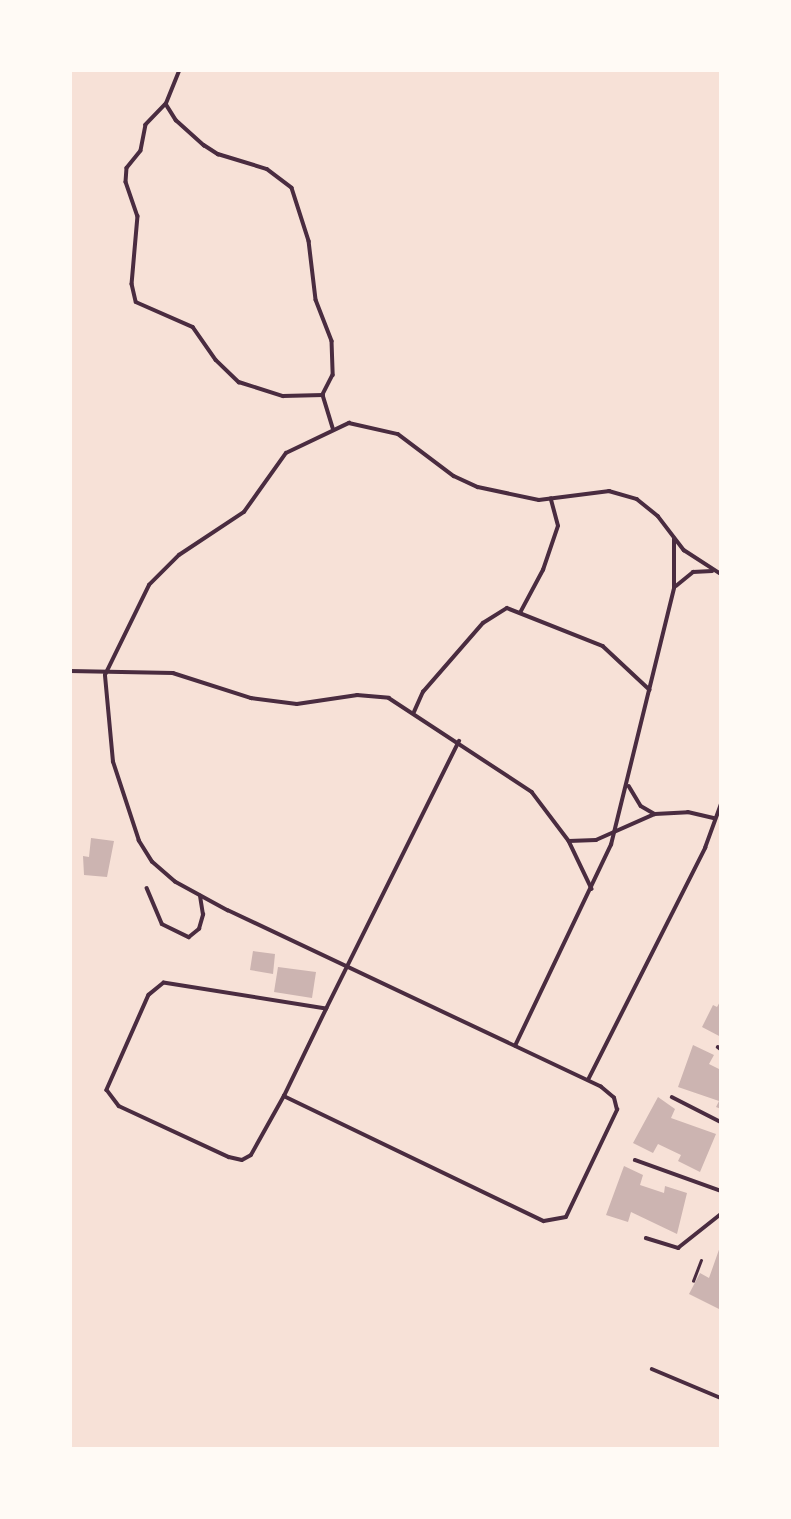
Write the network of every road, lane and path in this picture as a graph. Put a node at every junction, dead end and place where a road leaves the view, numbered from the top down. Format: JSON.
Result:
{"nodes":[{"id":1,"x":180,"y":70,"type":"edge"},
{"id":2,"x":166,"y":104,"type":"junction"},
{"id":3,"x":323,"y":395,"type":"junction"},
{"id":4,"x":333,"y":428,"type":"junction"},
{"id":5,"x":551,"y":499,"type":"junction"},
{"id":6,"x":674,"y":538,"type":"junction"},
{"id":7,"x":713,"y":570,"type":"junction"},
{"id":8,"x":721,"y":574,"type":"edge"},
{"id":9,"x":674,"y":588,"type":"junction"},
{"id":10,"x":520,"y":613,"type":"junction"},
{"id":11,"x":70,"y":671,"type":"edge"},
{"id":12,"x":105,"y":674,"type":"junction"},
{"id":13,"x":650,"y":690,"type":"junction"},
{"id":14,"x":414,"y":712,"type":"junction"},
{"id":15,"x":459,"y":741,"type":"junction"},
{"id":16,"x":628,"y":784,"type":"junction"},
{"id":17,"x":721,"y":804,"type":"edge"},
{"id":18,"x":655,"y":814,"type":"junction"},
{"id":19,"x":714,"y":818,"type":"junction"},
{"id":20,"x":615,"y":830,"type":"junction"},
{"id":21,"x":569,"y":841,"type":"junction"},
{"id":22,"x":147,"y":888,"type":"dead end"},
{"id":23,"x":593,"y":889,"type":"junction"},
{"id":24,"x":200,"y":896,"type":"junction"},
{"id":25,"x":347,"y":967,"type":"junction"},
{"id":26,"x":326,"y":1009,"type":"junction"},
{"id":27,"x":515,"y":1046,"type":"junction"},
{"id":28,"x":588,"y":1080,"type":"junction"},
{"id":29,"x":284,"y":1096,"type":"junction"},
{"id":30,"x":672,"y":1097,"type":"dead end"},
{"id":31,"x":721,"y":1122,"type":"edge"},
{"id":32,"x":635,"y":1160,"type":"dead end"},
{"id":33,"x":721,"y":1191,"type":"edge"},
{"id":34,"x":721,"y":1214,"type":"edge"},
{"id":35,"x":646,"y":1238,"type":"dead end"},
{"id":36,"x":701,"y":1260,"type":"dead end"},
{"id":37,"x":693,"y":1282,"type":"dead end"},
{"id":38,"x":652,"y":1369,"type":"dead end"},
{"id":39,"x":721,"y":1398,"type":"edge"}],
"edges":[{"from":1,"to":2,"type":"lane"},
{"from":2,"to":3,"type":"lane"},
{"from":2,"to":3,"type":"lane"},
{"from":3,"to":4,"type":"lane"},
{"from":4,"to":5,"type":"lane"},
{"from":4,"to":12,"type":"lane"},
{"from":5,"to":6,"type":"lane"},
{"from":5,"to":10,"type":"lane"},
{"from":6,"to":7,"type":"lane"},
{"from":6,"to":9,"type":"lane"},
{"from":7,"to":8,"type":"lane"},
{"from":7,"to":9,"type":"lane"},
{"from":9,"to":13,"type":"lane"},
{"from":10,"to":13,"type":"lane"},
{"from":10,"to":14,"type":"lane"},
{"from":11,"to":12,"type":"lane"},
{"from":12,"to":14,"type":"lane"},
{"from":12,"to":24,"type":"lane"},
{"from":13,"to":16,"type":"lane"},
{"from":14,"to":15,"type":"lane"},
{"from":15,"to":21,"type":"lane"},
{"from":15,"to":25,"type":"lane"},
{"from":16,"to":18,"type":"lane"},
{"from":16,"to":20,"type":"lane"},
{"from":17,"to":19,"type":"lane"},
{"from":18,"to":19,"type":"lane"},
{"from":18,"to":20,"type":"lane"},
{"from":19,"to":28,"type":"lane"},
{"from":20,"to":21,"type":"lane"},
{"from":20,"to":23,"type":"lane"},
{"from":21,"to":23,"type":"lane"},
{"from":22,"to":24,"type":"lane"},
{"from":23,"to":27,"type":"lane"},
{"from":24,"to":25,"type":"lane"},
{"from":25,"to":26,"type":"lane"},
{"from":25,"to":27,"type":"lane"},
{"from":26,"to":29,"type":"lane"},
{"from":26,"to":29,"type":"lane"},
{"from":27,"to":28,"type":"lane"},
{"from":28,"to":29,"type":"lane"},
{"from":30,"to":31,"type":"lane"},
{"from":32,"to":33,"type":"lane"},
{"from":34,"to":35,"type":"lane"},
{"from":36,"to":37,"type":"path"},
{"from":38,"to":39,"type":"lane"}]}
